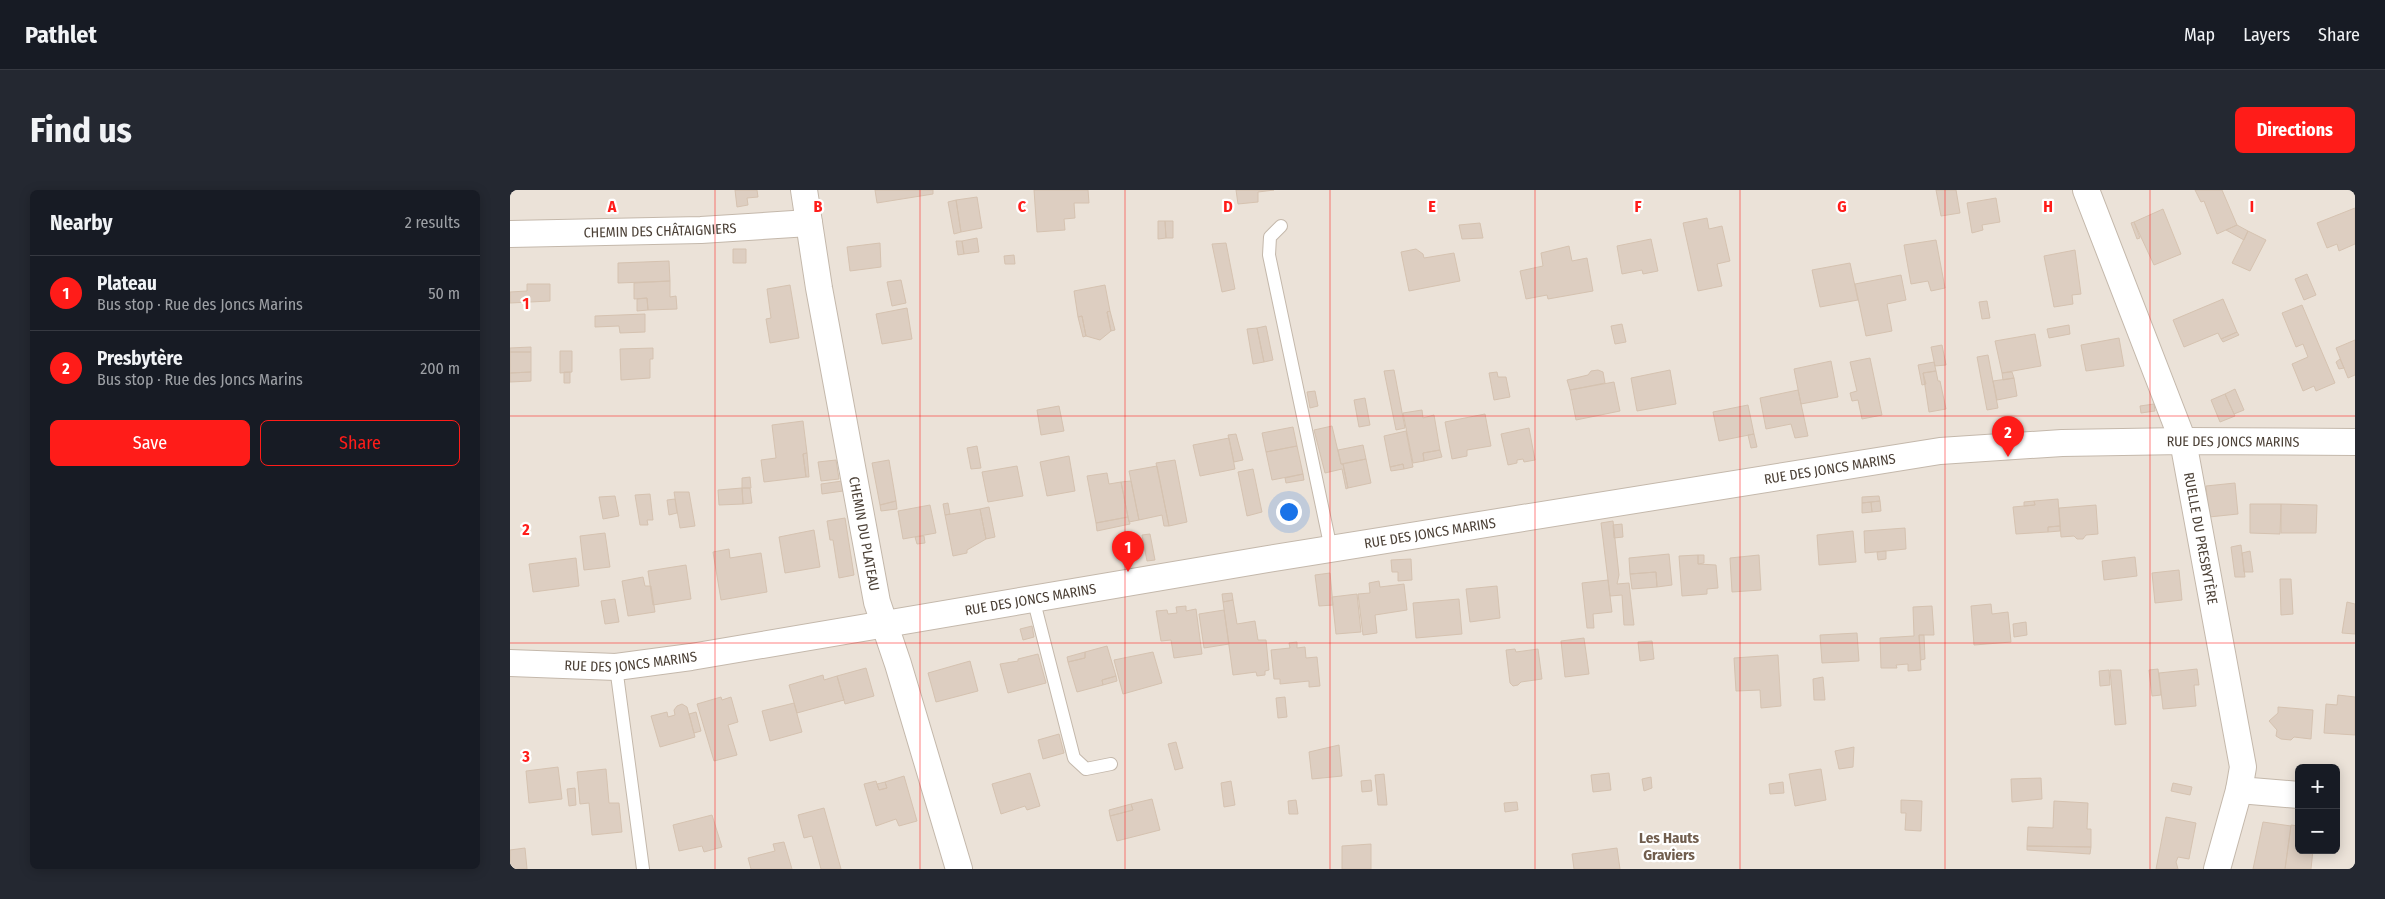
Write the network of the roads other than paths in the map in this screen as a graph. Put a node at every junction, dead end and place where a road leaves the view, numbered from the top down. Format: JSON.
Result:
{"nodes":[{"id":1,"x":804,"y":190,"type":"edge"},
{"id":2,"x":2086,"y":190,"type":"edge"},
{"id":3,"x":809,"y":223,"type":"junction"},
{"id":4,"x":1281,"y":226,"type":"dead end"},
{"id":5,"x":510,"y":234,"type":"edge"},
{"id":6,"x":2183,"y":441,"type":"junction"},
{"id":7,"x":2355,"y":442,"type":"edge"},
{"id":8,"x":1332,"y":549,"type":"junction"},
{"id":9,"x":1033,"y":598,"type":"junction"},
{"id":10,"x":884,"y":625,"type":"junction"},
{"id":11,"x":510,"y":663,"type":"edge"},
{"id":12,"x":616,"y":667,"type":"junction"},
{"id":13,"x":1112,"y":764,"type":"dead end"},
{"id":14,"x":2239,"y":790,"type":"junction"},
{"id":15,"x":2295,"y":795,"type":"edge"},
{"id":16,"x":643,"y":869,"type":"edge"},
{"id":17,"x":960,"y":869,"type":"edge"},
{"id":18,"x":2217,"y":869,"type":"edge"}],
"edges":[{"from":1,"to":3,"type":"street","name":"CHEMIN DU PLATEAU"},
{"from":2,"to":6,"type":"street","name":"RUELLE DU PRESBYTÈRE"},
{"from":3,"to":5,"type":"street","name":"CHEMIN DES CHÂTAIGNIERS"},
{"from":3,"to":10,"type":"street","name":"CHEMIN DU PLATEAU"},
{"from":4,"to":8,"type":"lane"},
{"from":6,"to":7,"type":"street","name":"RUE DES JONCS MARINS"},
{"from":6,"to":8,"type":"street","name":"RUE DES JONCS MARINS"},
{"from":6,"to":14,"type":"street","name":"RUELLE DU PRESBYTÈRE"},
{"from":8,"to":9,"type":"street","name":"RUE DES JONCS MARINS"},
{"from":9,"to":10,"type":"street","name":"RUE DES JONCS MARINS"},
{"from":9,"to":13,"type":"lane"},
{"from":10,"to":12,"type":"street","name":"RUE DES JONCS MARINS"},
{"from":10,"to":17,"type":"street","name":"CHEMIN DU PLATEAU"},
{"from":11,"to":12,"type":"street","name":"RUE DES JONCS MARINS"},
{"from":12,"to":16,"type":"lane"},
{"from":14,"to":15,"type":"street"},
{"from":14,"to":18,"type":"street","name":"RUELLE DU PRESBYTÈRE"}]}
